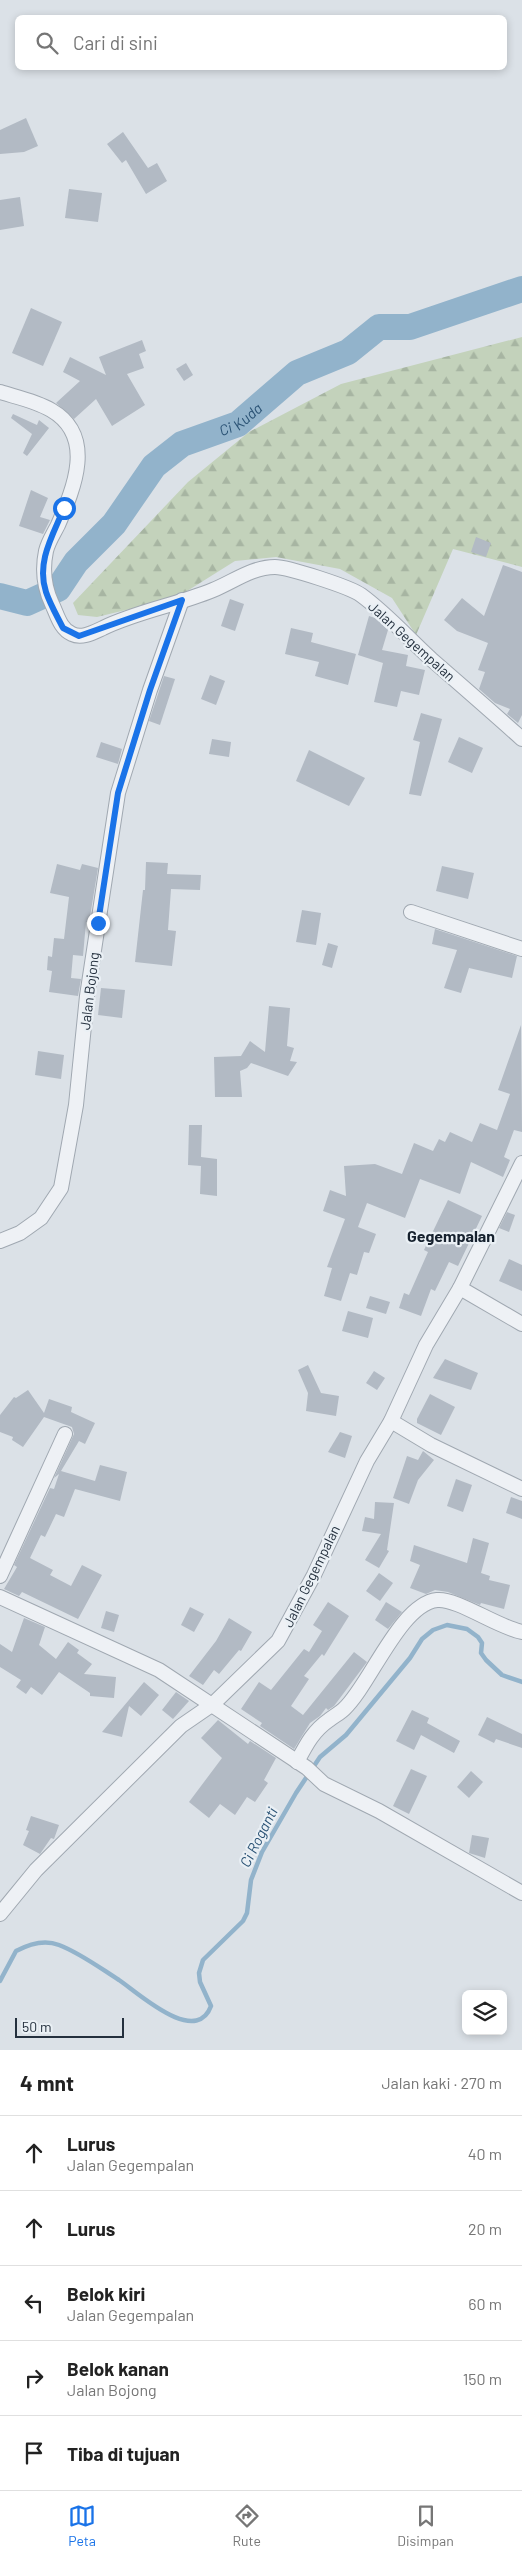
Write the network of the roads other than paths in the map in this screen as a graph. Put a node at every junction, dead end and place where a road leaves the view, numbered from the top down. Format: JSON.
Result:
{"nodes":[{"id":1,"x":0,"y":392,"type":"edge"},
{"id":2,"x":182,"y":600,"type":"junction"},
{"id":3,"x":522,"y":739,"type":"edge"},
{"id":4,"x":411,"y":912,"type":"dead end"},
{"id":5,"x":522,"y":949,"type":"edge"},
{"id":6,"x":522,"y":1163,"type":"edge"},
{"id":7,"x":0,"y":1240,"type":"edge"},
{"id":8,"x":460,"y":1288,"type":"junction"},
{"id":9,"x":522,"y":1324,"type":"edge"},
{"id":10,"x":391,"y":1421,"type":"junction"},
{"id":11,"x":65,"y":1434,"type":"dead end"},
{"id":12,"x":522,"y":1489,"type":"edge"},
{"id":13,"x":0,"y":1576,"type":"edge"},
{"id":14,"x":0,"y":1597,"type":"edge"},
{"id":15,"x":522,"y":1632,"type":"edge"},
{"id":16,"x":213,"y":1704,"type":"junction"},
{"id":17,"x":302,"y":1765,"type":"junction"},
{"id":18,"x":522,"y":1893,"type":"edge"},
{"id":19,"x":0,"y":1914,"type":"edge"}],
"edges":[{"from":1,"to":2,"type":"street","name":"Jalan Gegempalan"},
{"from":2,"to":3,"type":"street","name":"Jalan Gegempalan"},
{"from":2,"to":7,"type":"street","name":"Jalan Bojong"},
{"from":4,"to":5,"type":"street"},
{"from":6,"to":8,"type":"street","name":"Jalan Gegempalan"},
{"from":8,"to":9,"type":"street"},
{"from":8,"to":10,"type":"street","name":"Jalan Gegempalan"},
{"from":10,"to":12,"type":"street"},
{"from":10,"to":16,"type":"street","name":"Jalan Gegempalan"},
{"from":11,"to":13,"type":"street"},
{"from":14,"to":16,"type":"street"},
{"from":15,"to":17,"type":"street"},
{"from":16,"to":17,"type":"street"},
{"from":16,"to":19,"type":"street","name":"Jalan Gegempalan"},
{"from":17,"to":18,"type":"street"}]}
